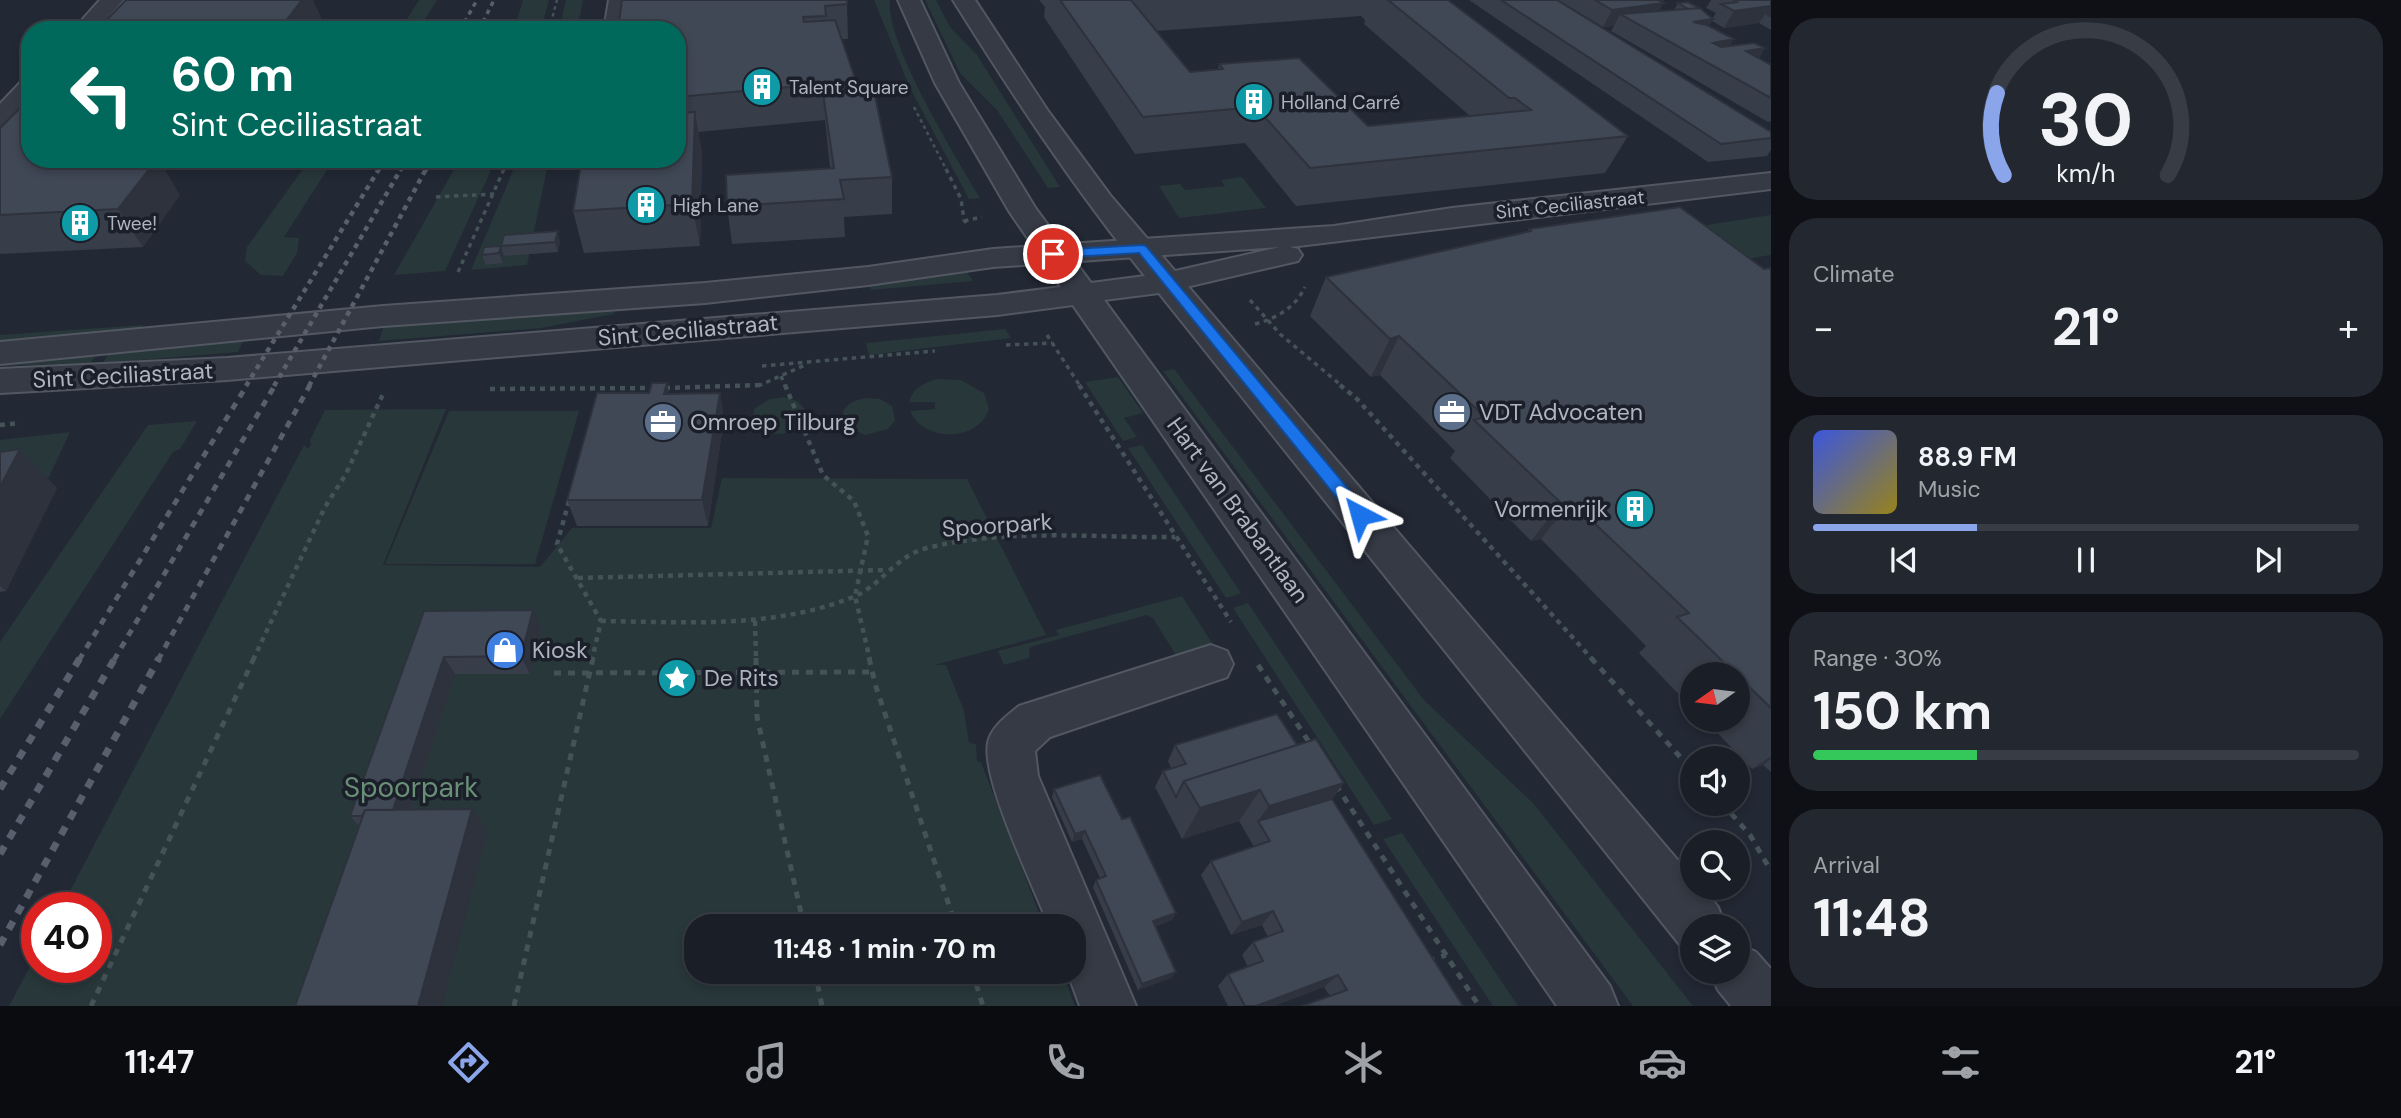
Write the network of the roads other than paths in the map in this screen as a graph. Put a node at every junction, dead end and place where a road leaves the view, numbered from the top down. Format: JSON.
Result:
{"nodes":[{"id":1,"x":112,"y":0,"type":"edge"},
{"id":2,"x":617,"y":0,"type":"edge"},
{"id":3,"x":909,"y":0,"type":"edge"},
{"id":4,"x":964,"y":0,"type":"edge"},
{"id":5,"x":92,"y":21,"type":"edge"},
{"id":6,"x":614,"y":21,"type":"edge"},
{"id":7,"x":21,"y":97,"type":"edge"},
{"id":8,"x":0,"y":119,"type":"edge"},
{"id":9,"x":1771,"y":181,"type":"edge"},
{"id":10,"x":1369,"y":229,"type":"junction"},
{"id":11,"x":1053,"y":254,"type":"junction"},
{"id":12,"x":1156,"y":266,"type":"junction"},
{"id":13,"x":1084,"y":296,"type":"junction"},
{"id":14,"x":0,"y":354,"type":"edge"},
{"id":15,"x":0,"y":381,"type":"edge"},
{"id":16,"x":1233,"y":649,"type":"road end"},
{"id":17,"x":1689,"y":914,"type":"edge"},
{"id":18,"x":1748,"y":984,"type":"edge"},
{"id":19,"x":1108,"y":1006,"type":"edge"},
{"id":20,"x":1590,"y":1006,"type":"edge"},
{"id":21,"x":1766,"y":1006,"type":"edge"}],
"edges":[{"from":1,"to":5,"type":"street"},
{"from":2,"to":6,"type":"lane"},
{"from":3,"to":11,"type":"street","name":"Hart van Brabantlaan"},
{"from":4,"to":12,"type":"street"},
{"from":7,"to":8,"type":"street"},
{"from":9,"to":10,"type":"street","name":"Sint Ceciliastraat"},
{"from":10,"to":12,"type":"street","name":"Sint Ceciliastraat"},
{"from":10,"to":12,"type":"street","name":"Sint Ceciliastraat"},
{"from":11,"to":12,"type":"street","name":"Sint Ceciliastraat"},
{"from":11,"to":13,"type":"street","name":"Hart van Brabantlaan"},
{"from":11,"to":14,"type":"street","name":"Sint Ceciliastraat"},
{"from":12,"to":13,"type":"street","name":"Sint Ceciliastraat"},
{"from":12,"to":17,"type":"street"},
{"from":13,"to":15,"type":"street","name":"Sint Ceciliastraat"},
{"from":13,"to":20,"type":"street","name":"Hart van Brabantlaan"},
{"from":16,"to":19,"type":"street"},
{"from":18,"to":21,"type":"street"}]}
